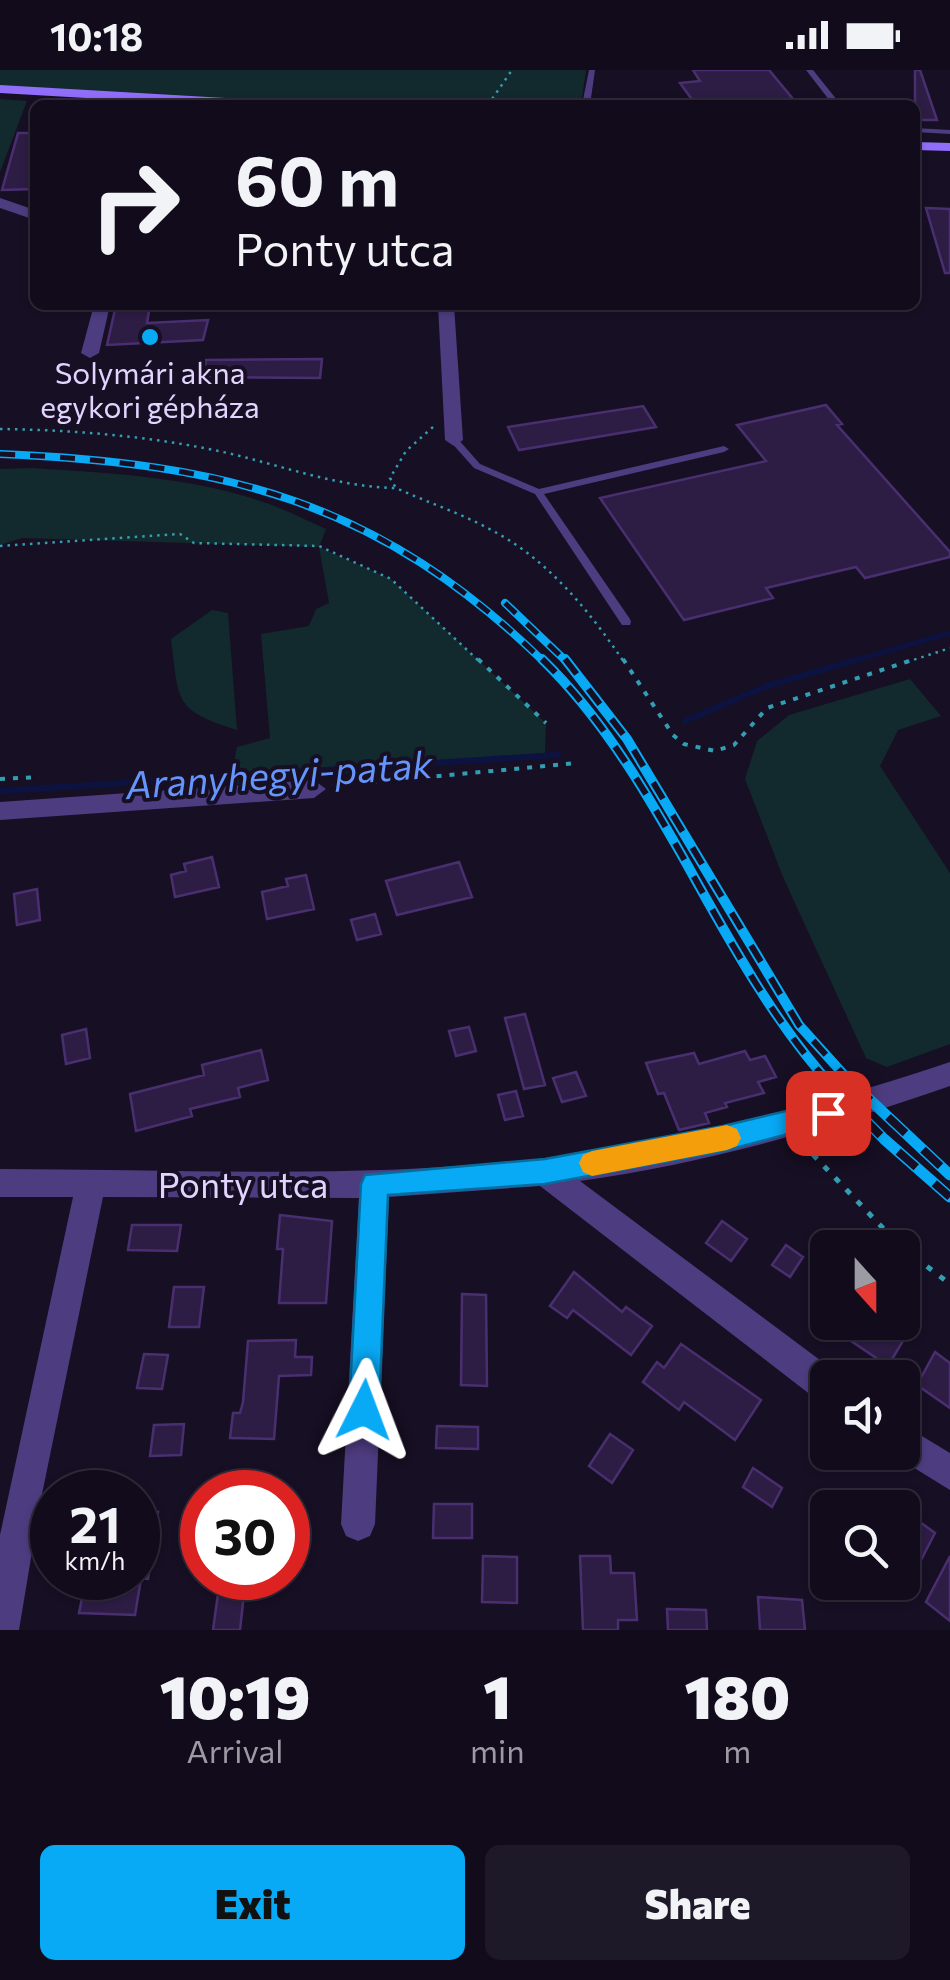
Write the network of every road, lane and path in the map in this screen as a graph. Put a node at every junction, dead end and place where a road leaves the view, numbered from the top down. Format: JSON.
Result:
{"nodes":[{"id":1,"x":512,"y":70,"type":"edge"},
{"id":2,"x":592,"y":70,"type":"edge"},
{"id":3,"x":809,"y":70,"type":"edge"},
{"id":4,"x":0,"y":89,"type":"edge"},
{"id":5,"x":192,"y":100,"type":"edge"},
{"id":6,"x":491,"y":100,"type":"edge"},
{"id":7,"x":587,"y":100,"type":"edge"},
{"id":8,"x":833,"y":100,"type":"edge"},
{"id":9,"x":920,"y":130,"type":"edge"},
{"id":10,"x":950,"y":132,"type":"edge"},
{"id":11,"x":920,"y":146,"type":"edge"},
{"id":12,"x":950,"y":147,"type":"edge"},
{"id":13,"x":0,"y":203,"type":"edge"},
{"id":14,"x":30,"y":213,"type":"edge"},
{"id":15,"x":101,"y":310,"type":"edge"},
{"id":16,"x":446,"y":310,"type":"edge"},
{"id":17,"x":90,"y":353,"type":"dead end"},
{"id":18,"x":451,"y":410,"type":"junction"},
{"id":19,"x":0,"y":429,"type":"edge"},
{"id":20,"x":454,"y":440,"type":"joint"},
{"id":21,"x":724,"y":449,"type":"dead end"},
{"id":22,"x":396,"y":488,"type":"junction"},
{"id":23,"x":538,"y":492,"type":"junction"},
{"id":24,"x":0,"y":546,"type":"edge"},
{"id":25,"x":626,"y":622,"type":"dead end"},
{"id":26,"x":950,"y":648,"type":"edge"},
{"id":27,"x":656,"y":709,"type":"joint"},
{"id":28,"x":546,"y":723,"type":"dead end"},
{"id":29,"x":666,"y":725,"type":"joint"},
{"id":30,"x":577,"y":762,"type":"dead end"},
{"id":31,"x":39,"y":776,"type":"dead end"},
{"id":32,"x":0,"y":779,"type":"edge"},
{"id":33,"x":314,"y":790,"type":"joint"},
{"id":34,"x":0,"y":811,"type":"edge"},
{"id":35,"x":950,"y":1074,"type":"edge"},
{"id":36,"x":785,"y":1126,"type":"junction"},
{"id":37,"x":545,"y":1172,"type":"junction"},
{"id":38,"x":0,"y":1183,"type":"edge"},
{"id":39,"x":90,"y":1183,"type":"junction"},
{"id":40,"x":375,"y":1184,"type":"junction"},
{"id":41,"x":950,"y":1284,"type":"edge"},
{"id":42,"x":810,"y":1373,"type":"edge"},
{"id":43,"x":920,"y":1452,"type":"edge"},
{"id":44,"x":950,"y":1473,"type":"edge"},
{"id":45,"x":11,"y":1503,"type":"edge"},
{"id":46,"x":358,"y":1524,"type":"dead end"},
{"id":47,"x":0,"y":1630,"type":"edge"}],
"edges":[{"from":1,"to":6,"type":"path"},
{"from":2,"to":7,"type":"lane"},
{"from":3,"to":8,"type":"lane"},
{"from":4,"to":5,"type":"main road"},
{"from":9,"to":10,"type":"lane"},
{"from":11,"to":12,"type":"main road"},
{"from":13,"to":14,"type":"street"},
{"from":15,"to":17,"type":"street"},
{"from":16,"to":18,"type":"street"},
{"from":18,"to":20,"type":"street"},
{"from":18,"to":22,"type":"path"},
{"from":19,"to":22,"type":"path"},
{"from":20,"to":23,"type":"lane"},
{"from":21,"to":23,"type":"lane"},
{"from":22,"to":27,"type":"path"},
{"from":23,"to":25,"type":"lane"},
{"from":24,"to":28,"type":"path"},
{"from":26,"to":29,"type":"path"},
{"from":27,"to":29,"type":"path"},
{"from":30,"to":33,"type":"path"},
{"from":31,"to":32,"type":"path"},
{"from":33,"to":34,"type":"street"},
{"from":35,"to":36,"type":"street","name":"Ponty utca"},
{"from":36,"to":37,"type":"street","name":"Ponty utca"},
{"from":36,"to":41,"type":"path"},
{"from":37,"to":40,"type":"street","name":"Ponty utca"},
{"from":37,"to":42,"type":"street"},
{"from":38,"to":39,"type":"street","name":"Ponty utca"},
{"from":39,"to":40,"type":"street","name":"Ponty utca"},
{"from":39,"to":45,"type":"street"},
{"from":40,"to":46,"type":"street"},
{"from":43,"to":44,"type":"street"},
{"from":45,"to":47,"type":"street"}]}
